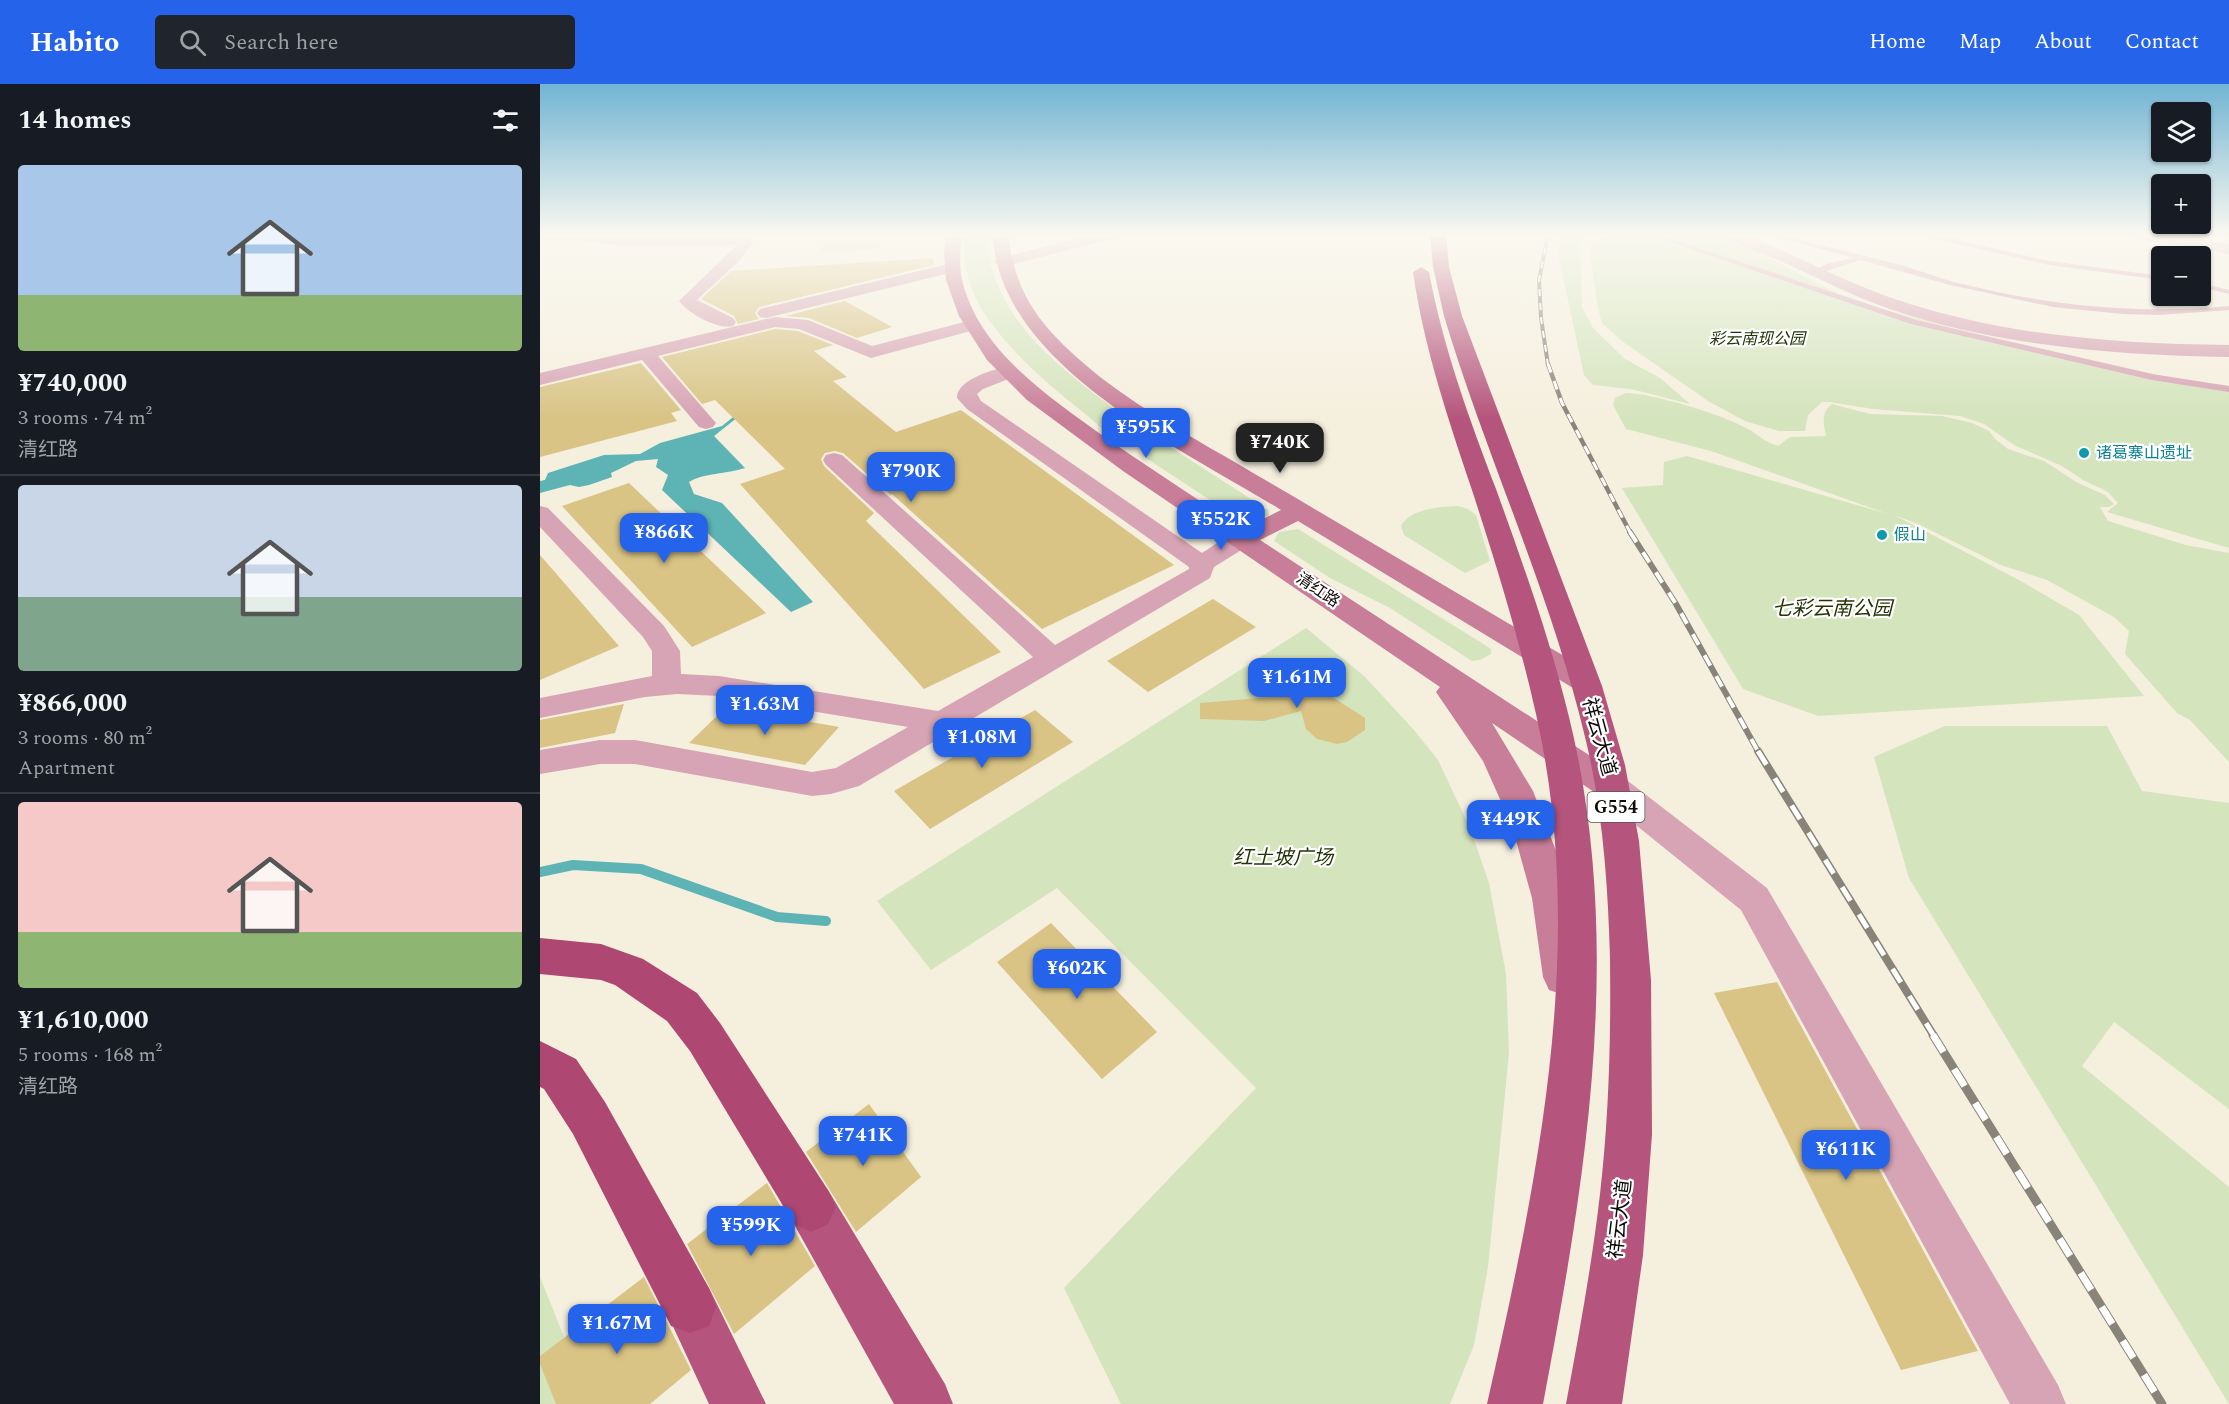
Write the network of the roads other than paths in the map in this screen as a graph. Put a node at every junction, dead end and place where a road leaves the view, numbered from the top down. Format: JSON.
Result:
{"nodes":[{"id":1,"x":693,"y":296,"type":"edge"},
{"id":2,"x":837,"y":296,"type":"edge"},
{"id":3,"x":958,"y":296,"type":"edge"},
{"id":4,"x":1016,"y":296,"type":"edge"},
{"id":5,"x":1425,"y":296,"type":"edge"},
{"id":6,"x":1447,"y":296,"type":"edge"},
{"id":7,"x":1834,"y":296,"type":"edge"},
{"id":8,"x":1870,"y":296,"type":"edge"},
{"id":9,"x":2012,"y":296,"type":"edge"},
{"id":10,"x":2229,"y":308,"type":"edge"},
{"id":11,"x":727,"y":322,"type":"junction"},
{"id":12,"x":972,"y":325,"type":"junction"},
{"id":13,"x":2229,"y":351,"type":"edge"},
{"id":14,"x":646,"y":353,"type":"junction"},
{"id":15,"x":540,"y":366,"type":"edge"},
{"id":16,"x":1009,"y":372,"type":"junction"},
{"id":17,"x":540,"y":379,"type":"edge"},
{"id":18,"x":2229,"y":389,"type":"edge"},
{"id":19,"x":705,"y":423,"type":"dead end"},
{"id":20,"x":1165,"y":428,"type":"junction"},
{"id":21,"x":1129,"y":444,"type":"junction"},
{"id":22,"x":834,"y":460,"type":"dead end"},
{"id":23,"x":1300,"y":510,"type":"junction"},
{"id":24,"x":540,"y":513,"type":"edge"},
{"id":25,"x":1242,"y":539,"type":"junction"},
{"id":26,"x":1202,"y":564,"type":"junction"},
{"id":27,"x":1536,"y":652,"type":"junction"},
{"id":28,"x":1417,"y":656,"type":"junction"},
{"id":29,"x":1052,"y":658,"type":"junction"},
{"id":30,"x":1584,"y":681,"type":"junction"},
{"id":31,"x":667,"y":685,"type":"junction"},
{"id":32,"x":540,"y":708,"type":"edge"},
{"id":33,"x":940,"y":722,"type":"junction"},
{"id":34,"x":1560,"y":752,"type":"junction"},
{"id":35,"x":540,"y":762,"type":"edge"},
{"id":36,"x":1612,"y":787,"type":"junction"},
{"id":37,"x":540,"y":956,"type":"edge"},
{"id":38,"x":1574,"y":1052,"type":"junction"},
{"id":39,"x":540,"y":1062,"type":"edge"},
{"id":40,"x":738,"y":1404,"type":"edge"},
{"id":41,"x":925,"y":1404,"type":"edge"},
{"id":42,"x":1515,"y":1404,"type":"edge"},
{"id":43,"x":1594,"y":1404,"type":"edge"},
{"id":44,"x":2039,"y":1404,"type":"edge"}],
"edges":[{"from":1,"to":11,"type":"street"},
{"from":2,"to":11,"type":"street"},
{"from":3,"to":12,"type":"main road","name":"清红路"},
{"from":4,"to":20,"type":"main road"},
{"from":5,"to":27,"type":"highway","name":"祥云大道","number":"G554"},
{"from":6,"to":30,"type":"highway","name":"祥云大道","number":"G554"},
{"from":7,"to":18,"type":"lane"},
{"from":8,"to":13,"type":"street"},
{"from":9,"to":10,"type":"lane"},
{"from":11,"to":15,"type":"street"},
{"from":12,"to":14,"type":"street"},
{"from":12,"to":16,"type":"main road","name":"清红路"},
{"from":14,"to":17,"type":"street"},
{"from":14,"to":19,"type":"street"},
{"from":16,"to":21,"type":"main road","name":"清红路"},
{"from":16,"to":26,"type":"street"},
{"from":20,"to":21,"type":"main road"},
{"from":20,"to":23,"type":"main road"},
{"from":21,"to":25,"type":"main road","name":"清红路"},
{"from":22,"to":29,"type":"street"},
{"from":23,"to":25,"type":"main road"},
{"from":23,"to":27,"type":"main road"},
{"from":24,"to":31,"type":"street"},
{"from":25,"to":26,"type":"street"},
{"from":25,"to":28,"type":"main road","name":"清红路"},
{"from":26,"to":29,"type":"street"},
{"from":27,"to":30,"type":"main road"},
{"from":27,"to":34,"type":"highway","name":"祥云大道","number":"G554"},
{"from":28,"to":34,"type":"main road","name":"清红路"},
{"from":28,"to":38,"type":"main road"},
{"from":29,"to":33,"type":"street"},
{"from":30,"to":36,"type":"highway","name":"祥云大道","number":"G554"},
{"from":31,"to":32,"type":"street"},
{"from":31,"to":33,"type":"street"},
{"from":33,"to":35,"type":"street"},
{"from":34,"to":36,"type":"main road","name":"清红路"},
{"from":34,"to":38,"type":"highway","name":"祥云大道","number":"G554"},
{"from":36,"to":43,"type":"highway","name":"祥云大道","number":"G554"},
{"from":36,"to":44,"type":"street"},
{"from":37,"to":41,"type":"highway"},
{"from":38,"to":42,"type":"highway","name":"祥云大道","number":"G554"},
{"from":39,"to":40,"type":"highway"}]}
